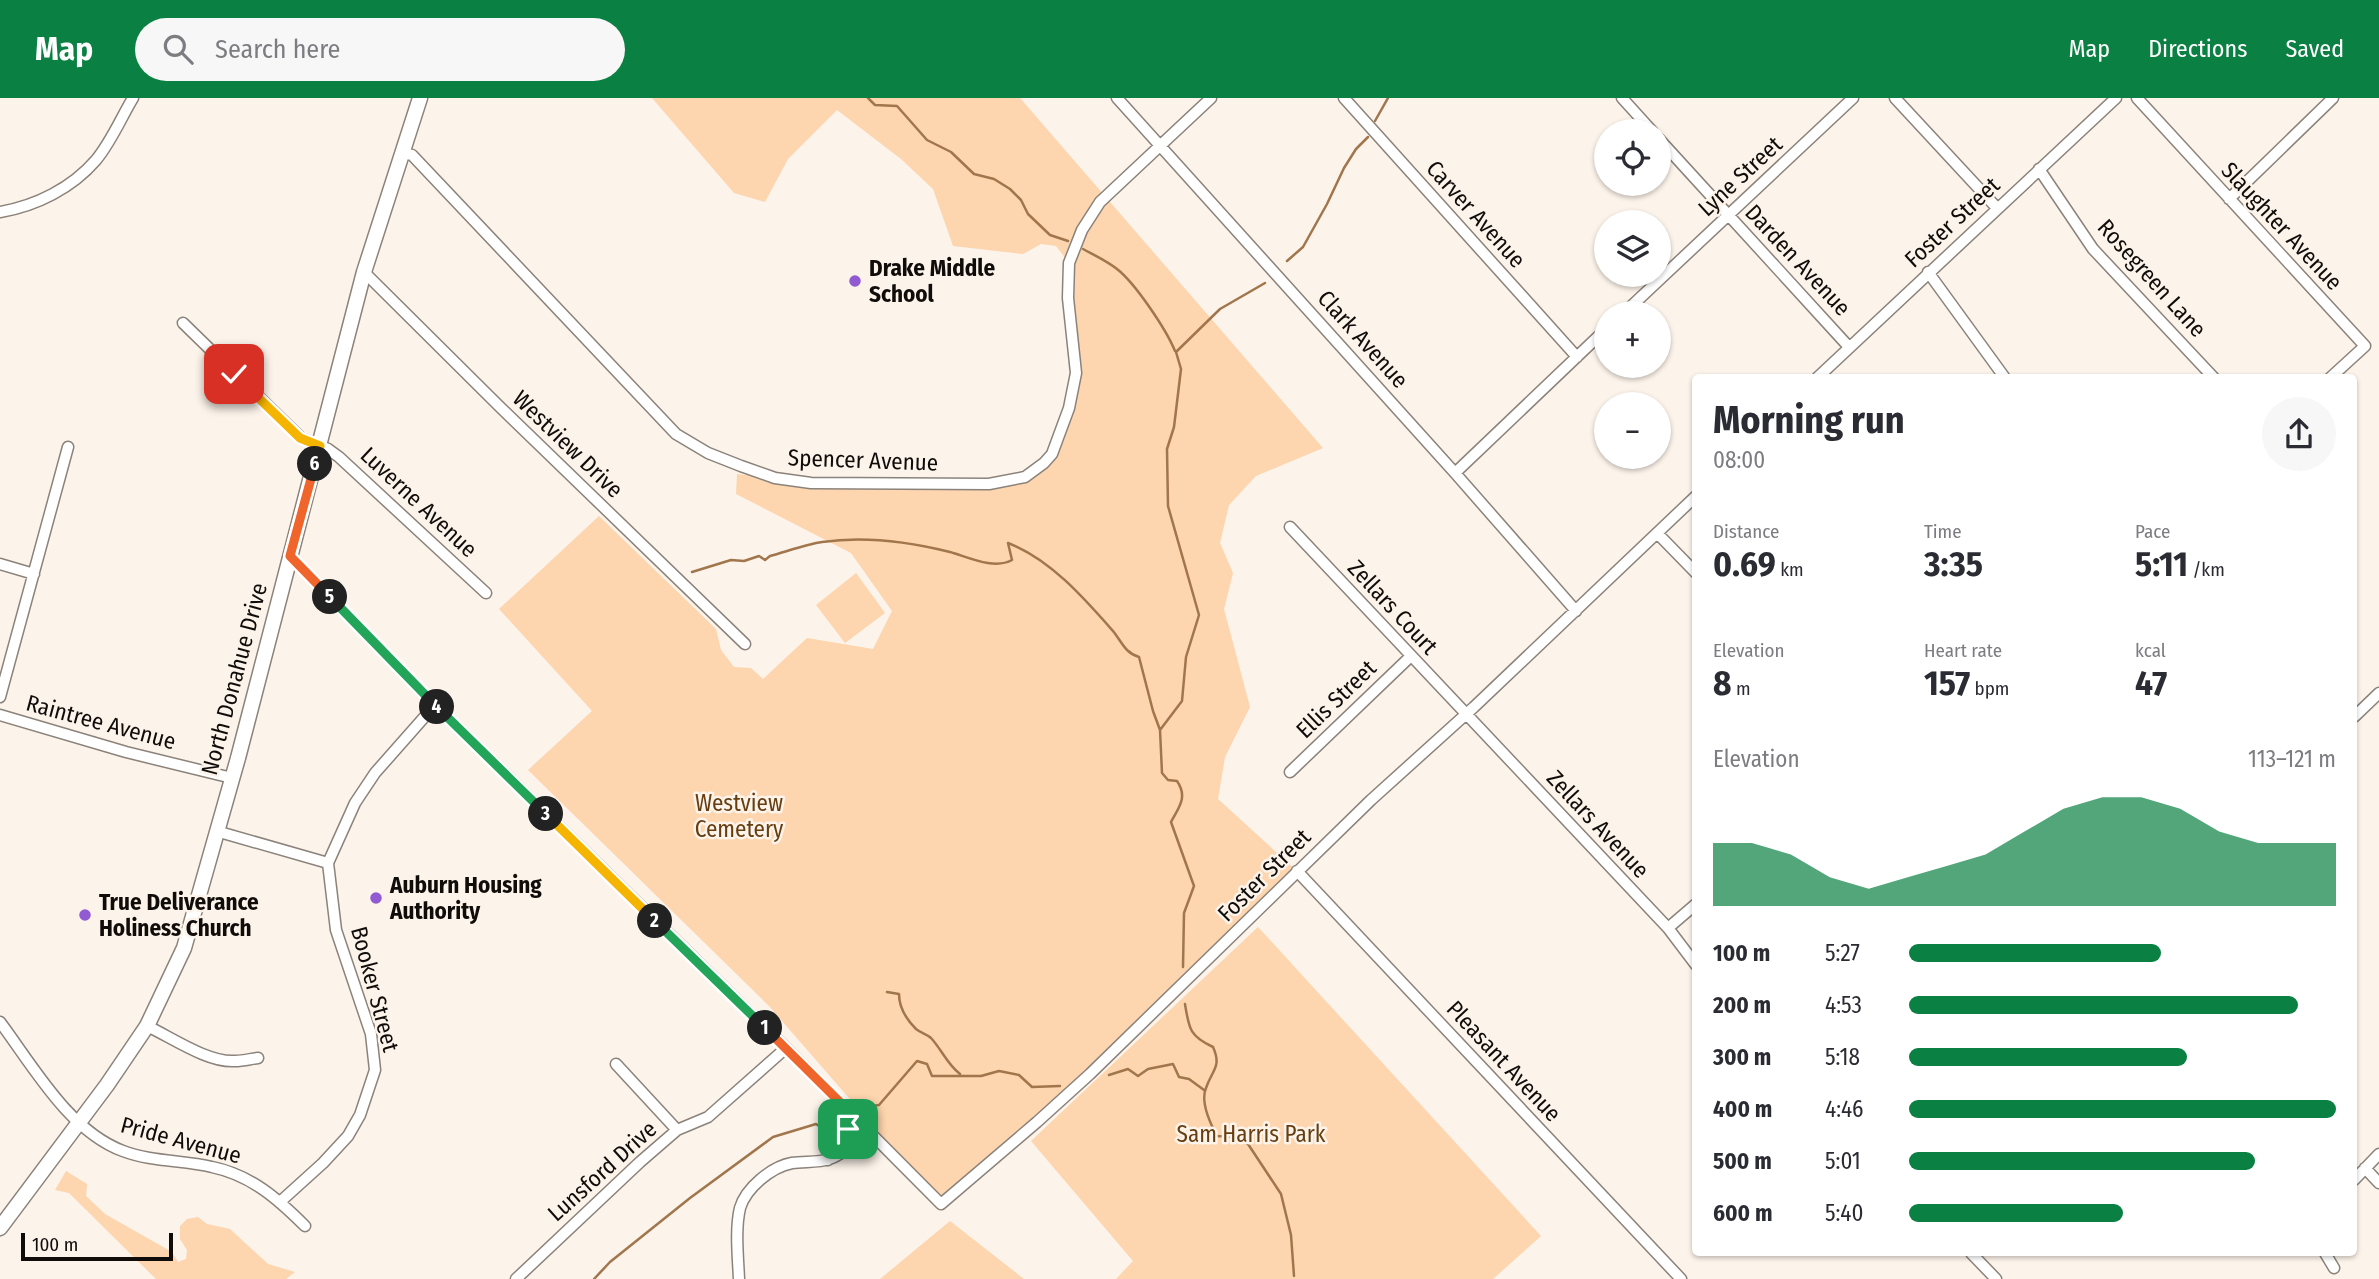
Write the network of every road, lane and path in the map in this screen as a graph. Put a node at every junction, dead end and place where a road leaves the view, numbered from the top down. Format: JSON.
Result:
{"nodes":[{"id":1,"x":133,"y":98,"type":"edge"},
{"id":2,"x":420,"y":98,"type":"edge"},
{"id":3,"x":1117,"y":98,"type":"edge"},
{"id":4,"x":1211,"y":98,"type":"edge"},
{"id":5,"x":1344,"y":98,"type":"edge"},
{"id":6,"x":1622,"y":98,"type":"edge"},
{"id":7,"x":1853,"y":98,"type":"edge"},
{"id":8,"x":1895,"y":98,"type":"edge"},
{"id":9,"x":2116,"y":98,"type":"edge"},
{"id":10,"x":2137,"y":98,"type":"edge"},
{"id":11,"x":2333,"y":98,"type":"edge"},
{"id":12,"x":1641,"y":119,"type":"edge"},
{"id":13,"x":1160,"y":145,"type":"junction"},
{"id":14,"x":1671,"y":152,"type":"edge"},
{"id":15,"x":403,"y":153,"type":"junction"},
{"id":16,"x":2039,"y":169,"type":"junction"},
{"id":17,"x":2229,"y":199,"type":"junction"},
{"id":18,"x":1997,"y":208,"type":"junction"},
{"id":19,"x":0,"y":212,"type":"edge"},
{"id":20,"x":1728,"y":216,"type":"junction"},
{"id":21,"x":364,"y":272,"type":"junction"},
{"id":22,"x":1928,"y":272,"type":"junction"},
{"id":23,"x":1637,"y":301,"type":"edge"},
{"id":24,"x":183,"y":323,"type":"dead end"},
{"id":25,"x":1594,"y":341,"type":"edge"},
{"id":26,"x":1849,"y":347,"type":"junction"},
{"id":27,"x":1577,"y":357,"type":"junction"},
{"id":28,"x":1821,"y":374,"type":"edge"},
{"id":29,"x":2002,"y":374,"type":"edge"},
{"id":30,"x":2210,"y":374,"type":"edge"},
{"id":31,"x":2334,"y":374,"type":"edge"},
{"id":32,"x":320,"y":446,"type":"junction"},
{"id":33,"x":68,"y":447,"type":"dead end"},
{"id":34,"x":1455,"y":473,"type":"junction"},
{"id":35,"x":1692,"y":500,"type":"edge"},
{"id":36,"x":1290,"y":527,"type":"dead end"},
{"id":37,"x":1657,"y":533,"type":"junction"},
{"id":38,"x":290,"y":556,"type":"junction"},
{"id":39,"x":0,"y":564,"type":"edge"},
{"id":40,"x":1692,"y":569,"type":"edge"},
{"id":41,"x":34,"y":573,"type":"junction"},
{"id":42,"x":486,"y":593,"type":"dead end"},
{"id":43,"x":1576,"y":611,"type":"junction"},
{"id":44,"x":745,"y":644,"type":"dead end"},
{"id":45,"x":1410,"y":656,"type":"junction"},
{"id":46,"x":2379,"y":694,"type":"edge"},
{"id":47,"x":0,"y":697,"type":"edge"},
{"id":48,"x":435,"y":705,"type":"junction"},
{"id":49,"x":0,"y":715,"type":"edge"},
{"id":50,"x":1465,"y":715,"type":"junction"},
{"id":51,"x":2357,"y":715,"type":"edge"},
{"id":52,"x":1290,"y":772,"type":"dead end"},
{"id":53,"x":232,"y":778,"type":"junction"},
{"id":54,"x":216,"y":831,"type":"junction"},
{"id":55,"x":328,"y":863,"type":"junction"},
{"id":56,"x":1297,"y":872,"type":"junction"},
{"id":57,"x":1692,"y":907,"type":"edge"},
{"id":58,"x":1668,"y":928,"type":"junction"},
{"id":59,"x":1692,"y":960,"type":"edge"},
{"id":60,"x":0,"y":1022,"type":"edge"},
{"id":61,"x":148,"y":1026,"type":"junction"},
{"id":62,"x":786,"y":1048,"type":"junction"},
{"id":63,"x":258,"y":1058,"type":"dead end"},
{"id":64,"x":616,"y":1064,"type":"dead end"},
{"id":65,"x":80,"y":1122,"type":"junction"},
{"id":66,"x":863,"y":1125,"type":"junction"},
{"id":67,"x":677,"y":1130,"type":"junction"},
{"id":68,"x":2379,"y":1154,"type":"edge"},
{"id":69,"x":2365,"y":1168,"type":"junction"},
{"id":70,"x":2357,"y":1177,"type":"edge"},
{"id":71,"x":2379,"y":1183,"type":"edge"},
{"id":72,"x":281,"y":1201,"type":"junction"},
{"id":73,"x":305,"y":1226,"type":"dead end"},
{"id":74,"x":0,"y":1228,"type":"edge"},
{"id":75,"x":1974,"y":1256,"type":"edge"},
{"id":76,"x":2327,"y":1256,"type":"edge"},
{"id":77,"x":2334,"y":1268,"type":"dead end"},
{"id":78,"x":1676,"y":1277,"type":"edge"},
{"id":79,"x":516,"y":1279,"type":"edge"},
{"id":80,"x":739,"y":1279,"type":"edge"},
{"id":81,"x":1996,"y":1279,"type":"edge"}],
"edges":[{"from":1,"to":19,"type":"street"},
{"from":2,"to":15,"type":"street","name":"North Donahue Drive"},
{"from":3,"to":13,"type":"street","name":"Clark Avenue"},
{"from":4,"to":13,"type":"street","name":"Spencer Avenue"},
{"from":5,"to":27,"type":"street","name":"Carver Avenue"},
{"from":6,"to":12,"type":"street"},
{"from":7,"to":20,"type":"street","name":"Lyne Street"},
{"from":8,"to":18,"type":"street"},
{"from":9,"to":16,"type":"street","name":"Foster Street"},
{"from":10,"to":17,"type":"street","name":"Slaughter Avenue"},
{"from":11,"to":17,"type":"street"},
{"from":13,"to":15,"type":"street","name":"Spencer Avenue"},
{"from":13,"to":34,"type":"street","name":"Clark Avenue"},
{"from":14,"to":20,"type":"street","name":"Darden Avenue"},
{"from":15,"to":21,"type":"street","name":"North Donahue Drive"},
{"from":16,"to":18,"type":"street","name":"Foster Street"},
{"from":16,"to":30,"type":"street","name":"Rosegreen Lane"},
{"from":17,"to":31,"type":"street","name":"Slaughter Avenue"},
{"from":18,"to":22,"type":"street","name":"Foster Street"},
{"from":20,"to":23,"type":"street","name":"Lyne Street"},
{"from":20,"to":26,"type":"street","name":"Darden Avenue"},
{"from":21,"to":32,"type":"street","name":"North Donahue Drive"},
{"from":21,"to":44,"type":"street","name":"Westview Drive"},
{"from":22,"to":26,"type":"street","name":"Foster Street"},
{"from":22,"to":29,"type":"street"},
{"from":24,"to":32,"type":"street","name":"Luverne Avenue"},
{"from":25,"to":27,"type":"street"},
{"from":26,"to":28,"type":"street","name":"Foster Street"},
{"from":27,"to":34,"type":"street"},
{"from":32,"to":38,"type":"street","name":"North Donahue Drive"},
{"from":32,"to":42,"type":"street","name":"Luverne Avenue"},
{"from":33,"to":41,"type":"street"},
{"from":34,"to":43,"type":"street","name":"Clark Avenue"},
{"from":35,"to":37,"type":"street","name":"Foster Street"},
{"from":36,"to":45,"type":"street","name":"Zellars Court"},
{"from":37,"to":40,"type":"street"},
{"from":37,"to":43,"type":"street","name":"Foster Street"},
{"from":38,"to":48,"type":"street"},
{"from":38,"to":53,"type":"street","name":"North Donahue Drive"},
{"from":39,"to":41,"type":"street"},
{"from":41,"to":47,"type":"street"},
{"from":43,"to":50,"type":"street","name":"Foster Street"},
{"from":45,"to":50,"type":"street","name":"Zellars Court"},
{"from":45,"to":52,"type":"street","name":"Ellis Street"},
{"from":46,"to":51,"type":"street"},
{"from":48,"to":55,"type":"street"},
{"from":48,"to":62,"type":"street"},
{"from":49,"to":53,"type":"street","name":"Raintree Avenue"},
{"from":50,"to":56,"type":"street","name":"Foster Street"},
{"from":50,"to":58,"type":"street","name":"Zellars Avenue"},
{"from":53,"to":54,"type":"street","name":"North Donahue Drive"},
{"from":54,"to":55,"type":"street"},
{"from":54,"to":61,"type":"street","name":"North Donahue Drive"},
{"from":55,"to":72,"type":"street","name":"Booker Street"},
{"from":56,"to":66,"type":"street","name":"Foster Street"},
{"from":56,"to":78,"type":"street","name":"Pleasant Avenue"},
{"from":57,"to":58,"type":"street"},
{"from":58,"to":59,"type":"street","name":"Zellars Avenue"},
{"from":60,"to":65,"type":"street","name":"Pride Avenue"},
{"from":61,"to":63,"type":"street"},
{"from":61,"to":65,"type":"street","name":"North Donahue Drive"},
{"from":62,"to":66,"type":"street"},
{"from":62,"to":67,"type":"street","name":"Lunsford Drive"},
{"from":64,"to":67,"type":"street"},
{"from":65,"to":72,"type":"street","name":"Pride Avenue"},
{"from":65,"to":74,"type":"street","name":"North Donahue Drive"},
{"from":66,"to":80,"type":"street"},
{"from":67,"to":79,"type":"street","name":"Lunsford Drive"},
{"from":68,"to":69,"type":"street"},
{"from":69,"to":70,"type":"street"},
{"from":69,"to":71,"type":"street"},
{"from":72,"to":73,"type":"street","name":"Pride Avenue"},
{"from":75,"to":81,"type":"street"},
{"from":76,"to":77,"type":"street"}]}
